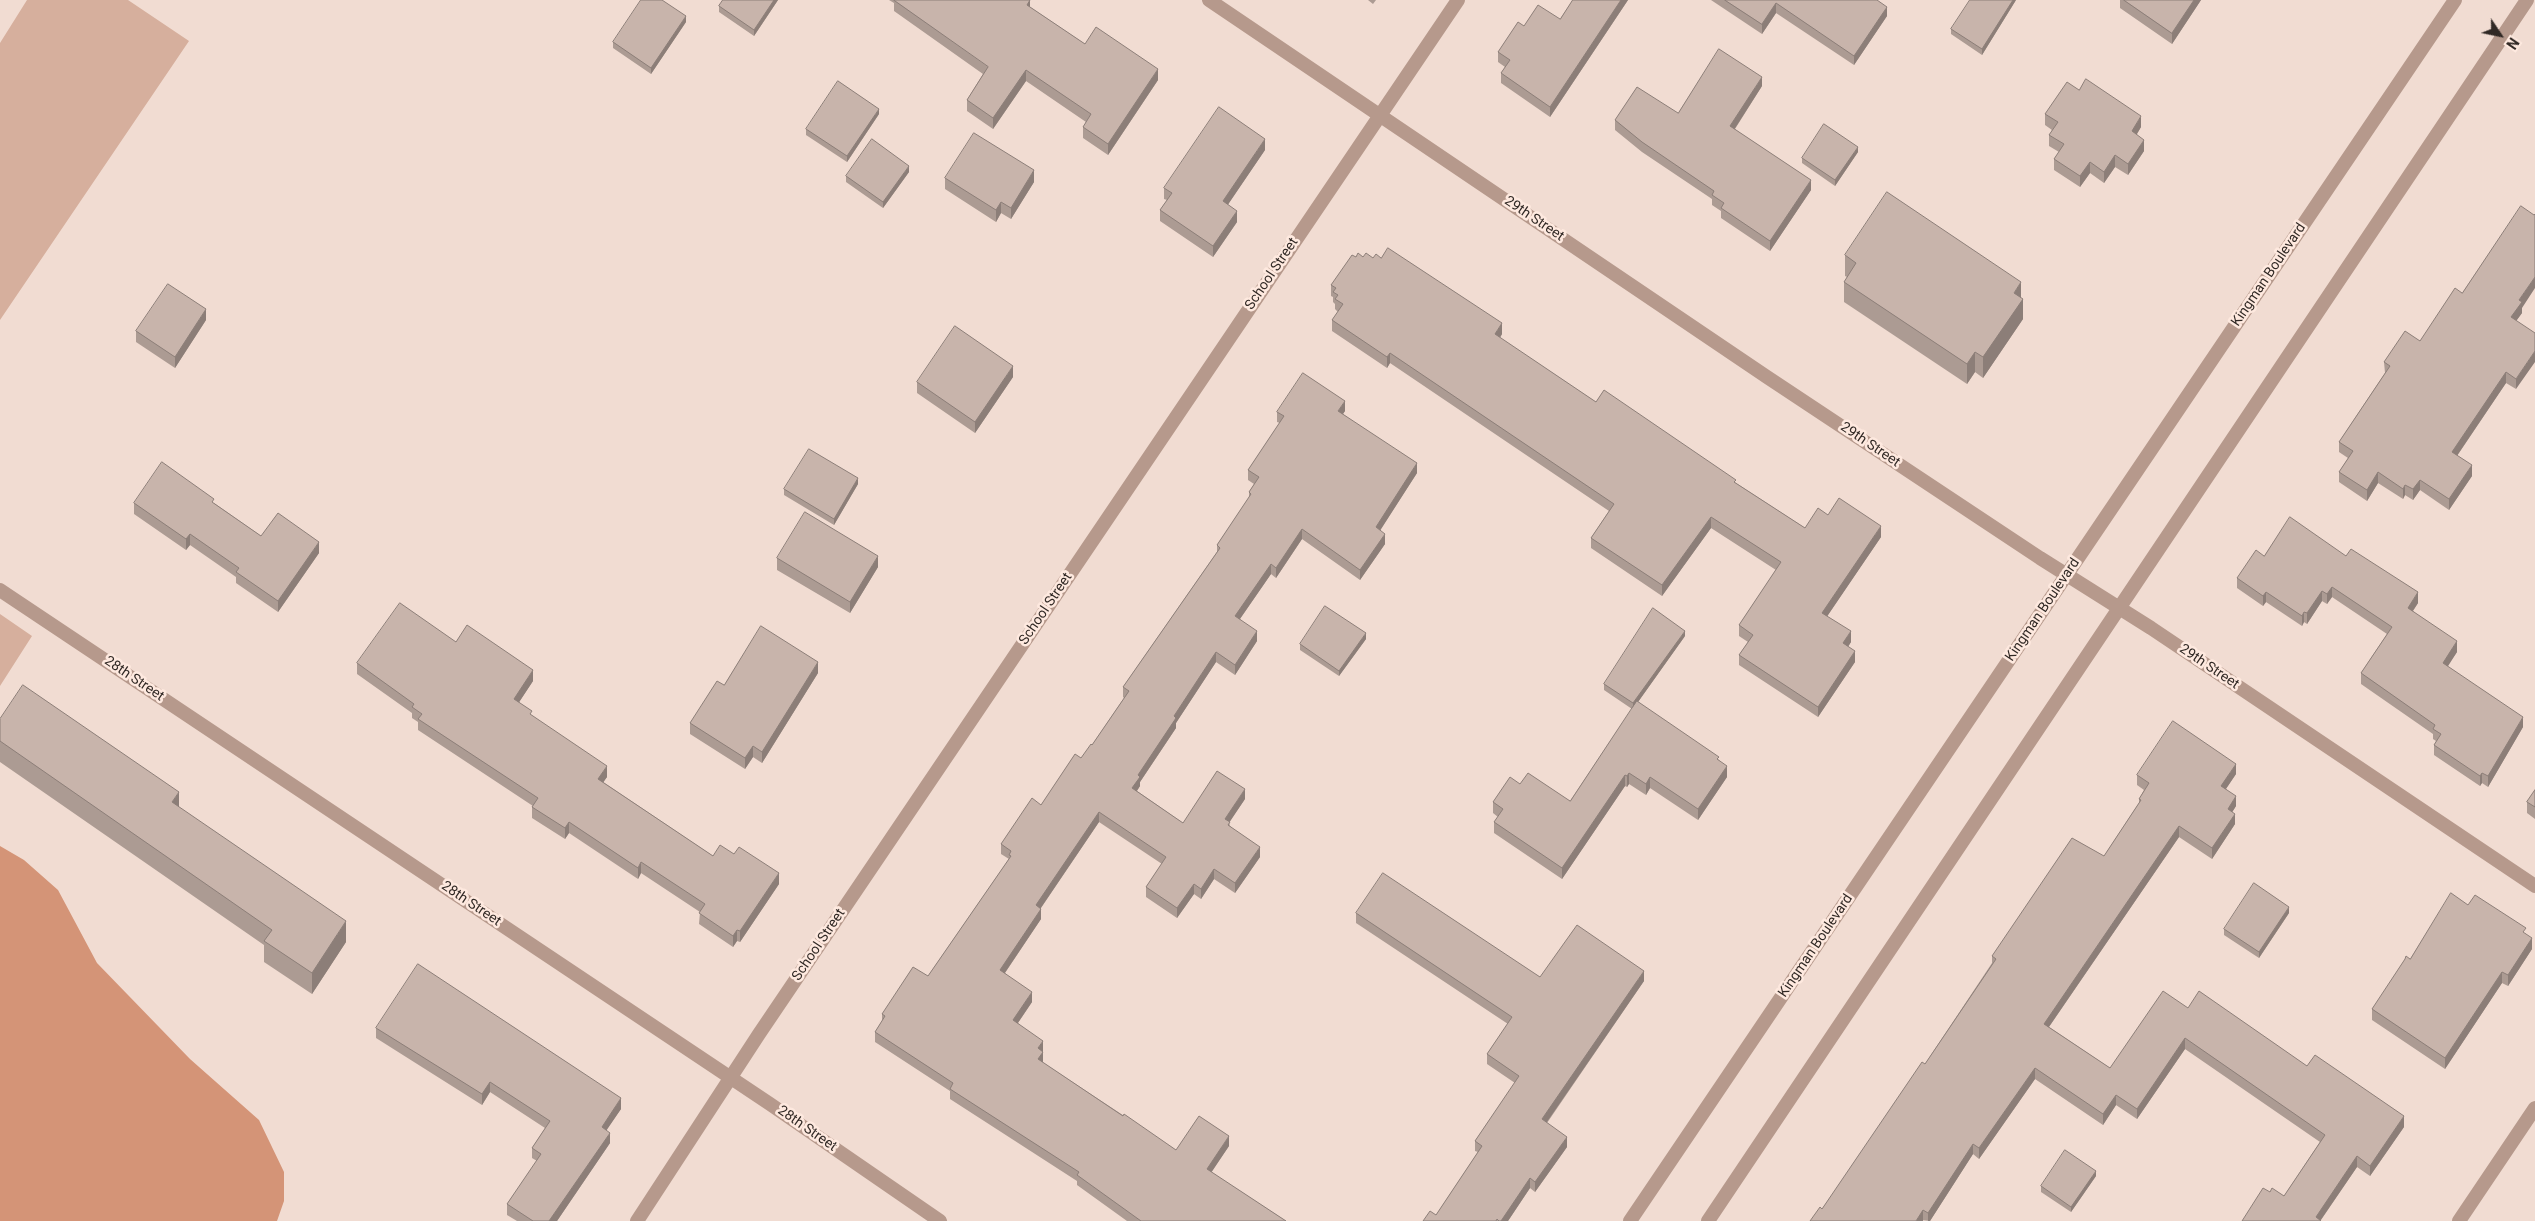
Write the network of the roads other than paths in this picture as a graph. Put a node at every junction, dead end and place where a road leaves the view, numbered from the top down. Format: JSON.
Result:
{"nodes":[{"id":1,"x":1209,"y":0,"type":"edge"},
{"id":2,"x":1458,"y":0,"type":"edge"},
{"id":3,"x":2455,"y":0,"type":"edge"},
{"id":4,"x":2527,"y":0,"type":"edge"},
{"id":5,"x":1380,"y":115,"type":"junction"},
{"id":6,"x":2067,"y":575,"type":"junction"},
{"id":7,"x":0,"y":590,"type":"edge"},
{"id":8,"x":2119,"y":608,"type":"junction"},
{"id":9,"x":2535,"y":886,"type":"edge"},
{"id":10,"x":730,"y":1077,"type":"junction"},
{"id":11,"x":2535,"y":1108,"type":"edge"},
{"id":12,"x":637,"y":1221,"type":"edge"},
{"id":13,"x":940,"y":1221,"type":"edge"},
{"id":14,"x":1630,"y":1221,"type":"edge"},
{"id":15,"x":1708,"y":1221,"type":"edge"},
{"id":16,"x":2459,"y":1221,"type":"edge"}],
"edges":[{"from":1,"to":5,"type":"street","name":"29th Street"},
{"from":2,"to":5,"type":"street","name":"School Street"},
{"from":3,"to":6,"type":"street","name":"Kingman Boulevard"},
{"from":4,"to":8,"type":"street"},
{"from":5,"to":6,"type":"street","name":"29th Street"},
{"from":5,"to":10,"type":"street","name":"School Street"},
{"from":6,"to":8,"type":"street","name":"29th Street"},
{"from":6,"to":14,"type":"street","name":"Kingman Boulevard"},
{"from":7,"to":10,"type":"street","name":"28th Street"},
{"from":8,"to":9,"type":"street","name":"29th Street"},
{"from":8,"to":15,"type":"street"},
{"from":10,"to":12,"type":"street","name":"School Street"},
{"from":10,"to":13,"type":"street","name":"28th Street"},
{"from":11,"to":16,"type":"street"}]}
